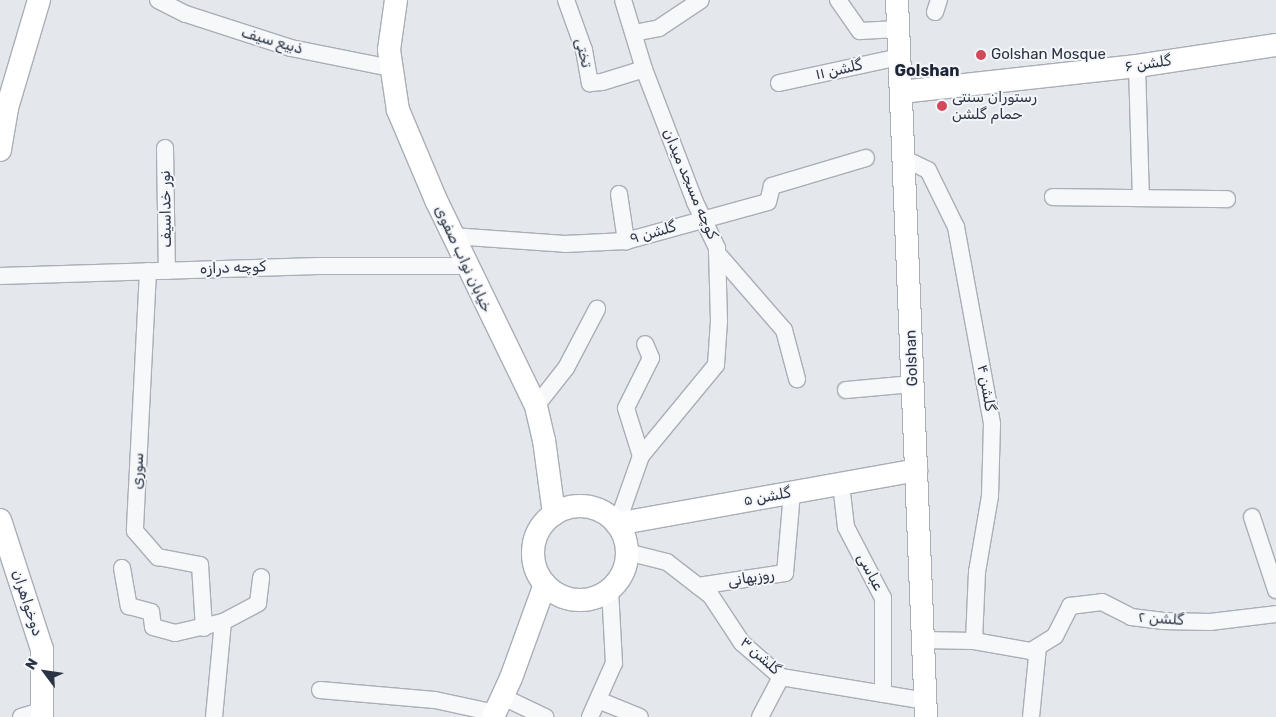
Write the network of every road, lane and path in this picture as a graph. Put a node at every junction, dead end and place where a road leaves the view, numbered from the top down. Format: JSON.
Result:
{"nodes":[{"id":1,"x":39,"y":0,"type":"edge"},
{"id":2,"x":158,"y":0,"type":"edge"},
{"id":3,"x":566,"y":0,"type":"edge"},
{"id":4,"x":623,"y":0,"type":"edge"},
{"id":5,"x":701,"y":0,"type":"edge"},
{"id":6,"x":838,"y":0,"type":"edge"},
{"id":7,"x":897,"y":0,"type":"edge"},
{"id":8,"x":394,"y":1,"type":"edge"},
{"id":9,"x":898,"y":29,"type":"junction"},
{"id":10,"x":634,"y":34,"type":"junction"},
{"id":11,"x":1276,"y":45,"type":"edge"},
{"id":12,"x":899,"y":57,"type":"junction"},
{"id":13,"x":1137,"y":66,"type":"junction"},
{"id":14,"x":390,"y":68,"type":"junction"},
{"id":15,"x":644,"y":69,"type":"junction"},
{"id":16,"x":779,"y":83,"type":"dead end"},
{"id":17,"x":901,"y":92,"type":"junction"},
{"id":18,"x":165,"y":148,"type":"dead end"},
{"id":19,"x":0,"y":150,"type":"edge"},
{"id":20,"x":866,"y":158,"type":"dead end"},
{"id":21,"x":903,"y":158,"type":"junction"},
{"id":22,"x":619,"y":194,"type":"dead end"},
{"id":23,"x":1053,"y":197,"type":"dead end"},
{"id":24,"x":1141,"y":198,"type":"junction"},
{"id":25,"x":1227,"y":198,"type":"dead end"},
{"id":26,"x":703,"y":218,"type":"junction"},
{"id":27,"x":452,"y":236,"type":"junction"},
{"id":28,"x":626,"y":241,"type":"junction"},
{"id":29,"x":717,"y":254,"type":"junction"},
{"id":30,"x":466,"y":266,"type":"junction"},
{"id":31,"x":148,"y":271,"type":"junction"},
{"id":32,"x":167,"y":271,"type":"junction"},
{"id":33,"x":0,"y":276,"type":"edge"},
{"id":34,"x":598,"y":309,"type":"dead end"},
{"id":35,"x":645,"y":344,"type":"dead end"},
{"id":36,"x":797,"y":379,"type":"dead end"},
{"id":37,"x":913,"y":384,"type":"junction"},
{"id":38,"x":846,"y":390,"type":"dead end"},
{"id":39,"x":536,"y":406,"type":"junction"},
{"id":40,"x":641,"y":456,"type":"junction"},
{"id":41,"x":916,"y":470,"type":"junction"},
{"id":42,"x":841,"y":484,"type":"junction"},
{"id":43,"x":792,"y":493,"type":"junction"},
{"id":44,"x":554,"y":514,"type":"junction"},
{"id":45,"x":1252,"y":517,"type":"dead end"},
{"id":46,"x":0,"y":520,"type":"edge"},
{"id":47,"x":617,"y":524,"type":"junction"},
{"id":48,"x":626,"y":552,"type":"junction"},
{"id":49,"x":122,"y":568,"type":"dead end"},
{"id":50,"x":261,"y":577,"type":"dead end"},
{"id":51,"x":545,"y":584,"type":"junction"},
{"id":52,"x":698,"y":586,"type":"junction"},
{"id":53,"x":610,"y":589,"type":"junction"},
{"id":54,"x":1276,"y":590,"type":"edge"},
{"id":55,"x":1276,"y":614,"type":"edge"},
{"id":56,"x":223,"y":622,"type":"junction"},
{"id":57,"x":204,"y":628,"type":"junction"},
{"id":58,"x":923,"y":640,"type":"junction"},
{"id":59,"x":974,"y":641,"type":"junction"},
{"id":60,"x":1038,"y":647,"type":"junction"},
{"id":61,"x":781,"y":677,"type":"junction"},
{"id":62,"x":320,"y":690,"type":"dead end"},
{"id":63,"x":883,"y":694,"type":"junction"},
{"id":64,"x":598,"y":700,"type":"junction"},
{"id":65,"x":497,"y":709,"type":"edge"},
{"id":66,"x":926,"y":709,"type":"edge"},
{"id":67,"x":35,"y":715,"type":"edge"},
{"id":68,"x":214,"y":717,"type":"edge"},
{"id":69,"x":545,"y":717,"type":"edge"},
{"id":70,"x":590,"y":717,"type":"edge"},
{"id":71,"x":640,"y":717,"type":"edge"},
{"id":72,"x":760,"y":717,"type":"edge"},
{"id":73,"x":1031,"y":717,"type":"edge"}],
"edges":[{"from":1,"to":19,"type":"street"},
{"from":2,"to":14,"type":"street","name":"ذبیع سیف"},
{"from":3,"to":15,"type":"street","name":"تختی"},
{"from":4,"to":10,"type":"street","name":"کوچه مسجد میدان"},
{"from":5,"to":10,"type":"street"},
{"from":6,"to":9,"type":"street"},
{"from":7,"to":9,"type":"street","name":"Golshan"},
{"from":8,"to":14,"type":"street","name":"خیابان نواب صفوی"},
{"from":9,"to":12,"type":"street","name":"Golshan"},
{"from":10,"to":15,"type":"street","name":"کوچه مسجد میدان"},
{"from":11,"to":13,"type":"street","name":"گلشن ۶"},
{"from":12,"to":16,"type":"street","name":"گلشن ۱۱"},
{"from":12,"to":17,"type":"street","name":"Golshan"},
{"from":13,"to":17,"type":"street","name":"گلشن ۶"},
{"from":13,"to":24,"type":"street"},
{"from":14,"to":27,"type":"street","name":"خیابان نواب صفوی"},
{"from":15,"to":26,"type":"street","name":"کوچه مسجد میدان"},
{"from":17,"to":21,"type":"street","name":"Golshan"},
{"from":18,"to":32,"type":"street","name":"نور خداسیف"},
{"from":20,"to":26,"type":"street","name":"گلشن ۹"},
{"from":21,"to":37,"type":"street","name":"Golshan"},
{"from":21,"to":59,"type":"street","name":"گلشن ۴"},
{"from":22,"to":28,"type":"street"},
{"from":23,"to":24,"type":"street"},
{"from":24,"to":25,"type":"street"},
{"from":26,"to":28,"type":"street","name":"گلشن ۹"},
{"from":26,"to":29,"type":"street","name":"کوچه مسجد میدان"},
{"from":27,"to":28,"type":"street","name":"گلشن ۹"},
{"from":27,"to":30,"type":"street","name":"خیابان نواب صفوی"},
{"from":29,"to":36,"type":"street"},
{"from":29,"to":40,"type":"street","name":"کوچه مسجد میدان"},
{"from":30,"to":32,"type":"street","name":"کوچه درازه"},
{"from":30,"to":39,"type":"street","name":"خیابان نواب صفوی"},
{"from":31,"to":32,"type":"street","name":"کوچه درازه"},
{"from":31,"to":33,"type":"street","name":"کوچه درازه"},
{"from":31,"to":57,"type":"street","name":"سوری"},
{"from":34,"to":39,"type":"street"},
{"from":35,"to":40,"type":"street"},
{"from":37,"to":38,"type":"street"},
{"from":37,"to":41,"type":"street","name":"Golshan"},
{"from":39,"to":44,"type":"street","name":"خیابان نواب صفوی"},
{"from":40,"to":47,"type":"street","name":"کوچه مسجد میدان"},
{"from":41,"to":42,"type":"street","name":"گلشن ۵"},
{"from":41,"to":58,"type":"street","name":"Golshan"},
{"from":42,"to":43,"type":"street","name":"گلشن ۵"},
{"from":42,"to":63,"type":"street","name":"عباسی"},
{"from":43,"to":47,"type":"street","name":"گلشن ۵"},
{"from":43,"to":52,"type":"street","name":"روزبهانی"},
{"from":44,"to":47,"type":"street"},
{"from":44,"to":51,"type":"street"},
{"from":45,"to":54,"type":"street"},
{"from":46,"to":67,"type":"street","name":"دوخواهران"},
{"from":47,"to":48,"type":"street"},
{"from":48,"to":52,"type":"street","name":"گلشن ۳"},
{"from":48,"to":53,"type":"street"},
{"from":49,"to":57,"type":"street"},
{"from":50,"to":56,"type":"street"},
{"from":51,"to":53,"type":"street"},
{"from":51,"to":65,"type":"street"},
{"from":52,"to":61,"type":"street","name":"گلشن ۳"},
{"from":53,"to":64,"type":"street"},
{"from":55,"to":60,"type":"street","name":"گلشن ۲"},
{"from":56,"to":57,"type":"street"},
{"from":56,"to":68,"type":"street"},
{"from":58,"to":59,"type":"street"},
{"from":58,"to":66,"type":"street","name":"Golshan"},
{"from":59,"to":60,"type":"street"},
{"from":60,"to":73,"type":"street"},
{"from":61,"to":63,"type":"street","name":"گلشن ۳"},
{"from":61,"to":72,"type":"street"},
{"from":62,"to":65,"type":"street"},
{"from":63,"to":66,"type":"street","name":"گلشن ۳"},
{"from":64,"to":70,"type":"street"},
{"from":64,"to":71,"type":"street"},
{"from":65,"to":69,"type":"street"}]}
